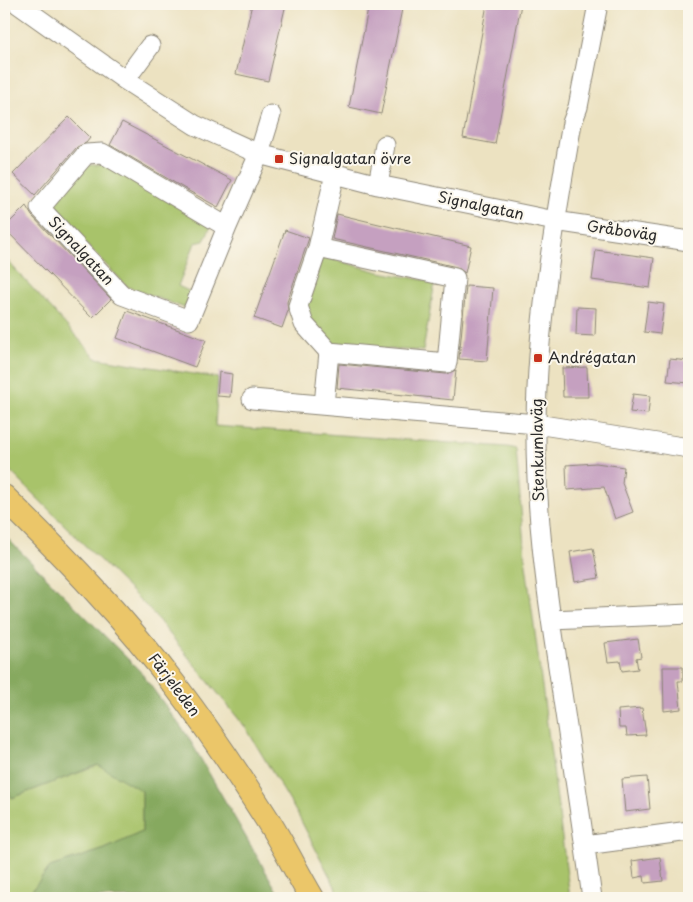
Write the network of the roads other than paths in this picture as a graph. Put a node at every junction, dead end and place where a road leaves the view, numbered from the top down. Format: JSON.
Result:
{"nodes":[{"id":1,"x":598,"y":4,"type":"edge"},
{"id":2,"x":22,"y":5,"type":"edge"},
{"id":3,"x":150,"y":46,"type":"dead end"},
{"id":4,"x":125,"y":80,"type":"junction"},
{"id":5,"x":271,"y":115,"type":"dead end"},
{"id":6,"x":385,"y":146,"type":"dead end"},
{"id":7,"x":259,"y":154,"type":"junction"},
{"id":8,"x":335,"y":174,"type":"junction"},
{"id":9,"x":378,"y":185,"type":"junction"},
{"id":10,"x":555,"y":221,"type":"junction"},
{"id":11,"x":227,"y":227,"type":"junction"},
{"id":12,"x":689,"y":241,"type":"edge"},
{"id":13,"x":318,"y":248,"type":"junction"},
{"id":14,"x":329,"y":352,"type":"junction"},
{"id":15,"x":252,"y":399,"type":"dead end"},
{"id":16,"x":324,"y":406,"type":"junction"},
{"id":17,"x":536,"y":424,"type":"junction"},
{"id":18,"x":689,"y":448,"type":"edge"},
{"id":19,"x":4,"y":496,"type":"edge"},
{"id":20,"x":689,"y":614,"type":"edge"},
{"id":21,"x":551,"y":620,"type":"junction"},
{"id":22,"x":689,"y":830,"type":"edge"},
{"id":23,"x":585,"y":845,"type":"junction"},
{"id":24,"x":312,"y":898,"type":"edge"},
{"id":25,"x":592,"y":898,"type":"edge"}],
"edges":[{"from":1,"to":10,"type":"street","name":"Stenkumlaväg"},
{"from":2,"to":4,"type":"street","name":"Signalgatan"},
{"from":3,"to":4,"type":"street"},
{"from":4,"to":7,"type":"street","name":"Signalgatan"},
{"from":5,"to":7,"type":"street","name":"Signalgatan"},
{"from":6,"to":9,"type":"street"},
{"from":7,"to":8,"type":"street","name":"Signalgatan"},
{"from":7,"to":11,"type":"street","name":"Signalgatan"},
{"from":8,"to":9,"type":"street","name":"Signalgatan"},
{"from":8,"to":13,"type":"street"},
{"from":9,"to":10,"type":"street","name":"Signalgatan"},
{"from":10,"to":12,"type":"street","name":"Gråboväg"},
{"from":10,"to":17,"type":"street","name":"Stenkumlaväg"},
{"from":11,"to":11,"type":"street","name":"Signalgatan"},
{"from":13,"to":14,"type":"street"},
{"from":13,"to":14,"type":"street"},
{"from":14,"to":16,"type":"street"},
{"from":15,"to":16,"type":"street"},
{"from":16,"to":17,"type":"street"},
{"from":17,"to":18,"type":"street"},
{"from":17,"to":21,"type":"street","name":"Stenkumlaväg"},
{"from":19,"to":24,"type":"main road","name":"Färjeleden"},
{"from":20,"to":21,"type":"street"},
{"from":21,"to":23,"type":"street","name":"Stenkumlaväg"},
{"from":22,"to":23,"type":"street"},
{"from":23,"to":25,"type":"street","name":"Stenkumlaväg"}]}
